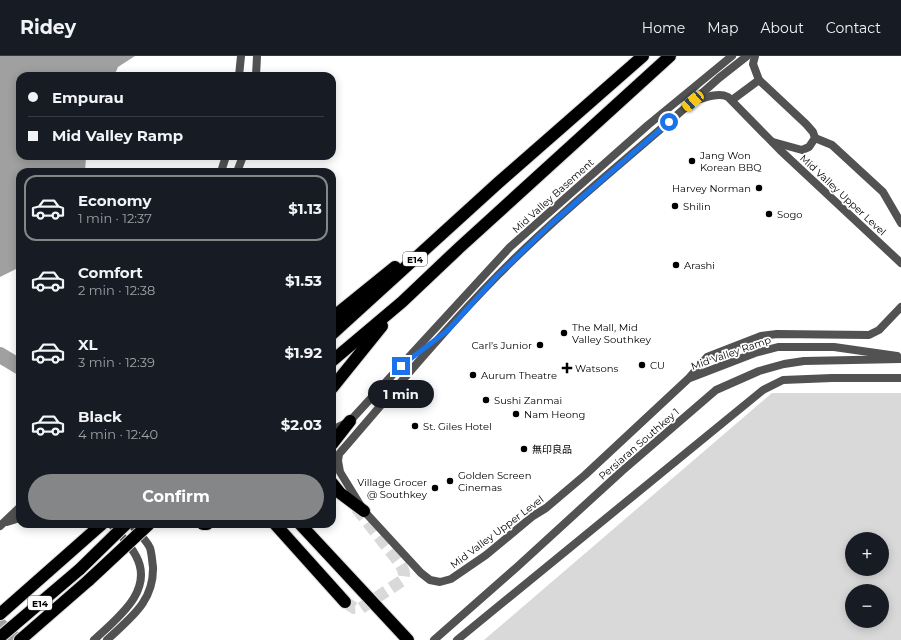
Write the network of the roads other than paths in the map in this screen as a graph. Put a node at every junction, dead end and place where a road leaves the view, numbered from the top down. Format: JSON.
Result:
{"nodes":[{"id":1,"x":241,"y":56,"type":"edge"},
{"id":2,"x":257,"y":56,"type":"edge"},
{"id":3,"x":643,"y":56,"type":"edge"},
{"id":4,"x":670,"y":56,"type":"edge"},
{"id":5,"x":732,"y":56,"type":"edge"},
{"id":6,"x":747,"y":56,"type":"edge"},
{"id":7,"x":755,"y":56,"type":"edge"},
{"id":8,"x":239,"y":72,"type":"edge"},
{"id":9,"x":256,"y":72,"type":"edge"},
{"id":10,"x":759,"y":80,"type":"junction"},
{"id":11,"x":732,"y":100,"type":"junction"},
{"id":12,"x":693,"y":101,"type":"junction"},
{"id":13,"x":815,"y":138,"type":"junction"},
{"id":14,"x":772,"y":142,"type":"junction"},
{"id":15,"x":498,"y":183,"type":"junction"},
{"id":16,"x":901,"y":224,"type":"edge"},
{"id":17,"x":901,"y":263,"type":"edge"},
{"id":18,"x":402,"y":302,"type":"junction"},
{"id":19,"x":901,"y":307,"type":"edge"},
{"id":20,"x":336,"y":315,"type":"edge"},
{"id":21,"x":336,"y":330,"type":"edge"},
{"id":22,"x":447,"y":331,"type":"junction"},
{"id":23,"x":336,"y":358,"type":"edge"},
{"id":24,"x":901,"y":358,"type":"edge"},
{"id":25,"x":401,"y":366,"type":"junction"},
{"id":26,"x":901,"y":378,"type":"edge"},
{"id":27,"x":688,"y":379,"type":"junction"},
{"id":28,"x":336,"y":383,"type":"edge"},
{"id":29,"x":350,"y":421,"type":"junction"},
{"id":30,"x":336,"y":428,"type":"edge"},
{"id":31,"x":336,"y":439,"type":"edge"},
{"id":32,"x":336,"y":488,"type":"edge"},
{"id":33,"x":16,"y":511,"type":"edge"},
{"id":34,"x":364,"y":511,"type":"junction"},
{"id":35,"x":16,"y":519,"type":"edge"},
{"id":36,"x":2,"y":524,"type":"edge"},
{"id":37,"x":97,"y":528,"type":"edge"},
{"id":38,"x":114,"y":528,"type":"edge"},
{"id":39,"x":122,"y":528,"type":"edge"},
{"id":40,"x":134,"y":528,"type":"edge"},
{"id":41,"x":145,"y":528,"type":"edge"},
{"id":42,"x":280,"y":528,"type":"edge"},
{"id":43,"x":304,"y":528,"type":"edge"},
{"id":44,"x":345,"y":602,"type":"tunnel mouth"},
{"id":45,"x":0,"y":614,"type":"edge"},
{"id":46,"x":0,"y":637,"type":"edge"},
{"id":47,"x":20,"y":640,"type":"edge"},
{"id":48,"x":94,"y":640,"type":"edge"},
{"id":49,"x":107,"y":640,"type":"edge"},
{"id":50,"x":408,"y":640,"type":"edge"},
{"id":51,"x":433,"y":640,"type":"edge"},
{"id":52,"x":457,"y":640,"type":"edge"}],
"edges":[{"from":1,"to":8,"type":"street"},
{"from":2,"to":9,"type":"street"},
{"from":3,"to":15,"type":"highway","number":"E14"},
{"from":4,"to":18,"type":"highway","number":"E14"},
{"from":5,"to":25,"type":"street","name":"Mid Valley Basement"},
{"from":6,"to":12,"type":"street","name":"Mid Valley Upper Level"},
{"from":7,"to":10,"type":"street"},
{"from":10,"to":11,"type":"street"},
{"from":10,"to":13,"type":"street"},
{"from":11,"to":12,"type":"street","name":"Mid Valley Upper Level"},
{"from":11,"to":14,"type":"street","name":"Mid Valley Upper Level"},
{"from":12,"to":22,"type":"street","name":"Mid Valley Upper Level"},
{"from":13,"to":14,"type":"street","name":"Mid Valley Upper Level"},
{"from":13,"to":16,"type":"street"},
{"from":14,"to":17,"type":"street","name":"Mid Valley Upper Level"},
{"from":15,"to":20,"type":"highway"},
{"from":15,"to":21,"type":"highway","number":"E14"},
{"from":18,"to":23,"type":"highway","number":"E14"},
{"from":18,"to":28,"type":"highway"},
{"from":19,"to":27,"type":"street","name":"Mid Valley Upper Level"},
{"from":22,"to":25,"type":"street"},
{"from":22,"to":34,"type":"street","name":"Mid Valley Upper Level"},
{"from":24,"to":27,"type":"street","name":"Mid Valley Ramp"},
{"from":24,"to":51,"type":"street","name":"Persiaran Southkey 1"},
{"from":25,"to":29,"type":"street"},
{"from":26,"to":52,"type":"street"},
{"from":27,"to":34,"type":"street","name":"Mid Valley Upper Level"},
{"from":29,"to":30,"type":"street"},
{"from":29,"to":31,"type":"highway"},
{"from":32,"to":34,"type":"highway"},
{"from":33,"to":36,"type":"street"},
{"from":35,"to":36,"type":"street"},
{"from":37,"to":45,"type":"highway"},
{"from":38,"to":48,"type":"street"},
{"from":39,"to":46,"type":"highway","number":"E14","bridge":true},
{"from":40,"to":49,"type":"street"},
{"from":41,"to":47,"type":"highway","number":"E14","bridge":true},
{"from":42,"to":44,"type":"highway"},
{"from":43,"to":50,"type":"highway"}]}
